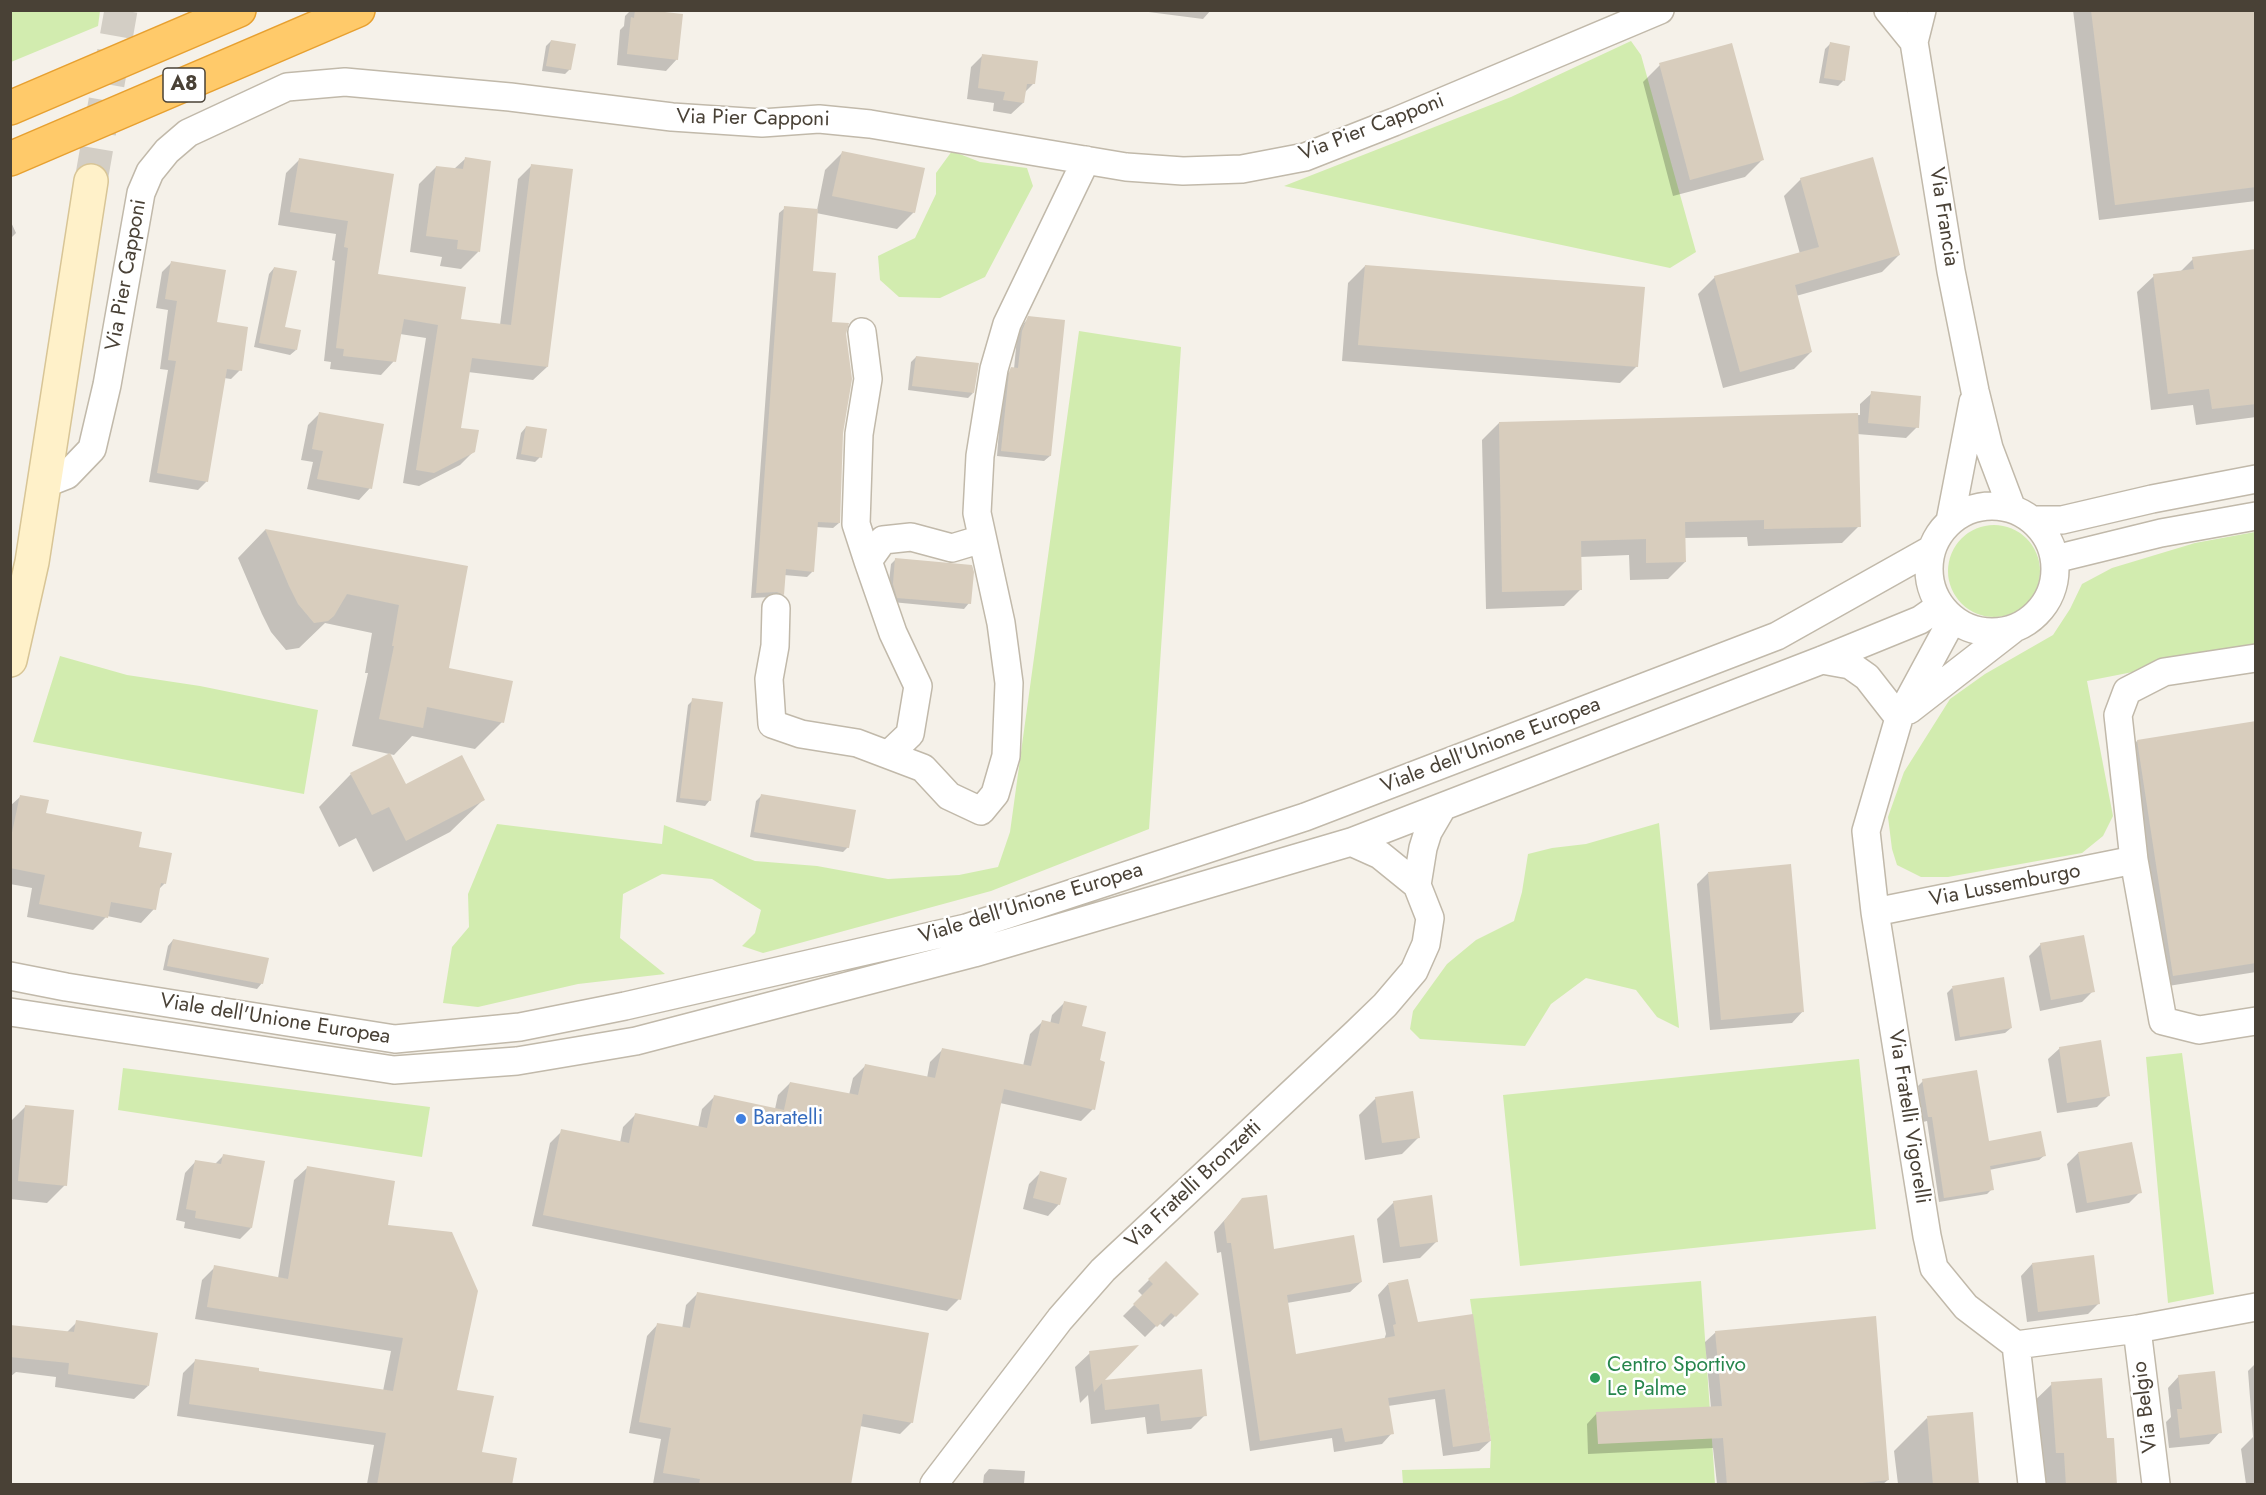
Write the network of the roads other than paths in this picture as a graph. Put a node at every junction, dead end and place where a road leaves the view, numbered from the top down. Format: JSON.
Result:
{"nodes":[{"id":1,"x":239,"y":10,"type":"edge"},
{"id":2,"x":358,"y":10,"type":"edge"},
{"id":3,"x":1660,"y":10,"type":"edge"},
{"id":4,"x":1888,"y":10,"type":"edge"},
{"id":5,"x":1922,"y":10,"type":"edge"},
{"id":6,"x":1914,"y":42,"type":"junction"},
{"id":7,"x":10,"y":108,"type":"edge"},
{"id":8,"x":10,"y":159,"type":"edge"},
{"id":9,"x":1086,"y":160,"type":"junction"},
{"id":10,"x":92,"y":181,"type":"tunnel mouth"},
{"id":11,"x":862,"y":332,"type":"dead end"},
{"id":12,"x":1975,"y":392,"type":"junction"},
{"id":13,"x":2256,"y":479,"type":"edge"},
{"id":14,"x":44,"y":484,"type":"junction"},
{"id":15,"x":2022,"y":514,"type":"junction"},
{"id":16,"x":2256,"y":516,"type":"edge"},
{"id":17,"x":1950,"y":521,"type":"junction"},
{"id":18,"x":982,"y":538,"type":"junction"},
{"id":19,"x":1932,"y":549,"type":"junction"},
{"id":20,"x":2055,"y":560,"type":"junction"},
{"id":21,"x":868,"y":561,"type":"junction"},
{"id":22,"x":776,"y":608,"type":"dead end"},
{"id":23,"x":1946,"y":613,"type":"junction"},
{"id":24,"x":2012,"y":630,"type":"junction"},
{"id":25,"x":2256,"y":658,"type":"edge"},
{"id":26,"x":10,"y":660,"type":"edge"},
{"id":27,"x":1822,"y":660,"type":"junction"},
{"id":28,"x":1899,"y":718,"type":"junction"},
{"id":29,"x":889,"y":754,"type":"junction"},
{"id":30,"x":1442,"y":808,"type":"junction"},
{"id":31,"x":1351,"y":842,"type":"junction"},
{"id":32,"x":2134,"y":860,"type":"junction"},
{"id":33,"x":1417,"y":885,"type":"junction"},
{"id":34,"x":1875,"y":912,"type":"junction"},
{"id":35,"x":10,"y":976,"type":"edge"},
{"id":36,"x":10,"y":1012,"type":"edge"},
{"id":37,"x":2256,"y":1021,"type":"edge"},
{"id":38,"x":2256,"y":1307,"type":"edge"},
{"id":39,"x":2137,"y":1329,"type":"junction"},
{"id":40,"x":2016,"y":1345,"type":"junction"},
{"id":41,"x":934,"y":1485,"type":"edge"},
{"id":42,"x":2032,"y":1485,"type":"edge"},
{"id":43,"x":2156,"y":1485,"type":"edge"}],
"edges":[{"from":1,"to":7,"type":"highway","number":"A8"},
{"from":2,"to":8,"type":"highway","number":"A8"},
{"from":3,"to":9,"type":"street","name":"Via Pier Capponi"},
{"from":4,"to":6,"type":"street","name":"Via Francia"},
{"from":5,"to":6,"type":"street","name":"Via Francia"},
{"from":6,"to":12,"type":"street","name":"Via Francia"},
{"from":9,"to":14,"type":"street","name":"Via Pier Capponi"},
{"from":9,"to":18,"type":"street"},
{"from":10,"to":14,"type":"street"},
{"from":11,"to":21,"type":"street"},
{"from":12,"to":15,"type":"street","name":"Via Francia"},
{"from":12,"to":17,"type":"street","name":"Via Francia"},
{"from":13,"to":15,"type":"street"},
{"from":14,"to":26,"type":"street"},
{"from":15,"to":17,"type":"street"},
{"from":15,"to":20,"type":"street"},
{"from":16,"to":20,"type":"street"},
{"from":17,"to":19,"type":"street","name":"Viale dell'Unione Europea"},
{"from":18,"to":21,"type":"street"},
{"from":18,"to":29,"type":"street"},
{"from":19,"to":23,"type":"street","name":"Viale dell'Unione Europea"},
{"from":19,"to":35,"type":"street","name":"Viale dell'Unione Europea"},
{"from":20,"to":24,"type":"street"},
{"from":21,"to":29,"type":"street"},
{"from":22,"to":29,"type":"street"},
{"from":23,"to":24,"type":"street"},
{"from":23,"to":27,"type":"street","name":"Viale dell'Unione Europea"},
{"from":23,"to":28,"type":"street","name":"Via Fratelli Vigorelli"},
{"from":24,"to":28,"type":"street"},
{"from":25,"to":32,"type":"street"},
{"from":27,"to":28,"type":"street"},
{"from":27,"to":30,"type":"street","name":"Viale dell'Unione Europea"},
{"from":28,"to":34,"type":"street","name":"Via Fratelli Vigorelli"},
{"from":30,"to":31,"type":"street","name":"Viale dell'Unione Europea"},
{"from":30,"to":33,"type":"street"},
{"from":31,"to":33,"type":"street","name":"Via Fratelli Bronzetti"},
{"from":31,"to":36,"type":"street","name":"Viale dell'Unione Europea"},
{"from":32,"to":34,"type":"street","name":"Via Lussemburgo"},
{"from":32,"to":37,"type":"street"},
{"from":33,"to":41,"type":"street","name":"Via Fratelli Bronzetti"},
{"from":34,"to":40,"type":"street","name":"Via Fratelli Vigorelli"},
{"from":38,"to":39,"type":"street"},
{"from":39,"to":40,"type":"street"},
{"from":39,"to":43,"type":"street","name":"Via Belgio"},
{"from":40,"to":42,"type":"street"}]}
